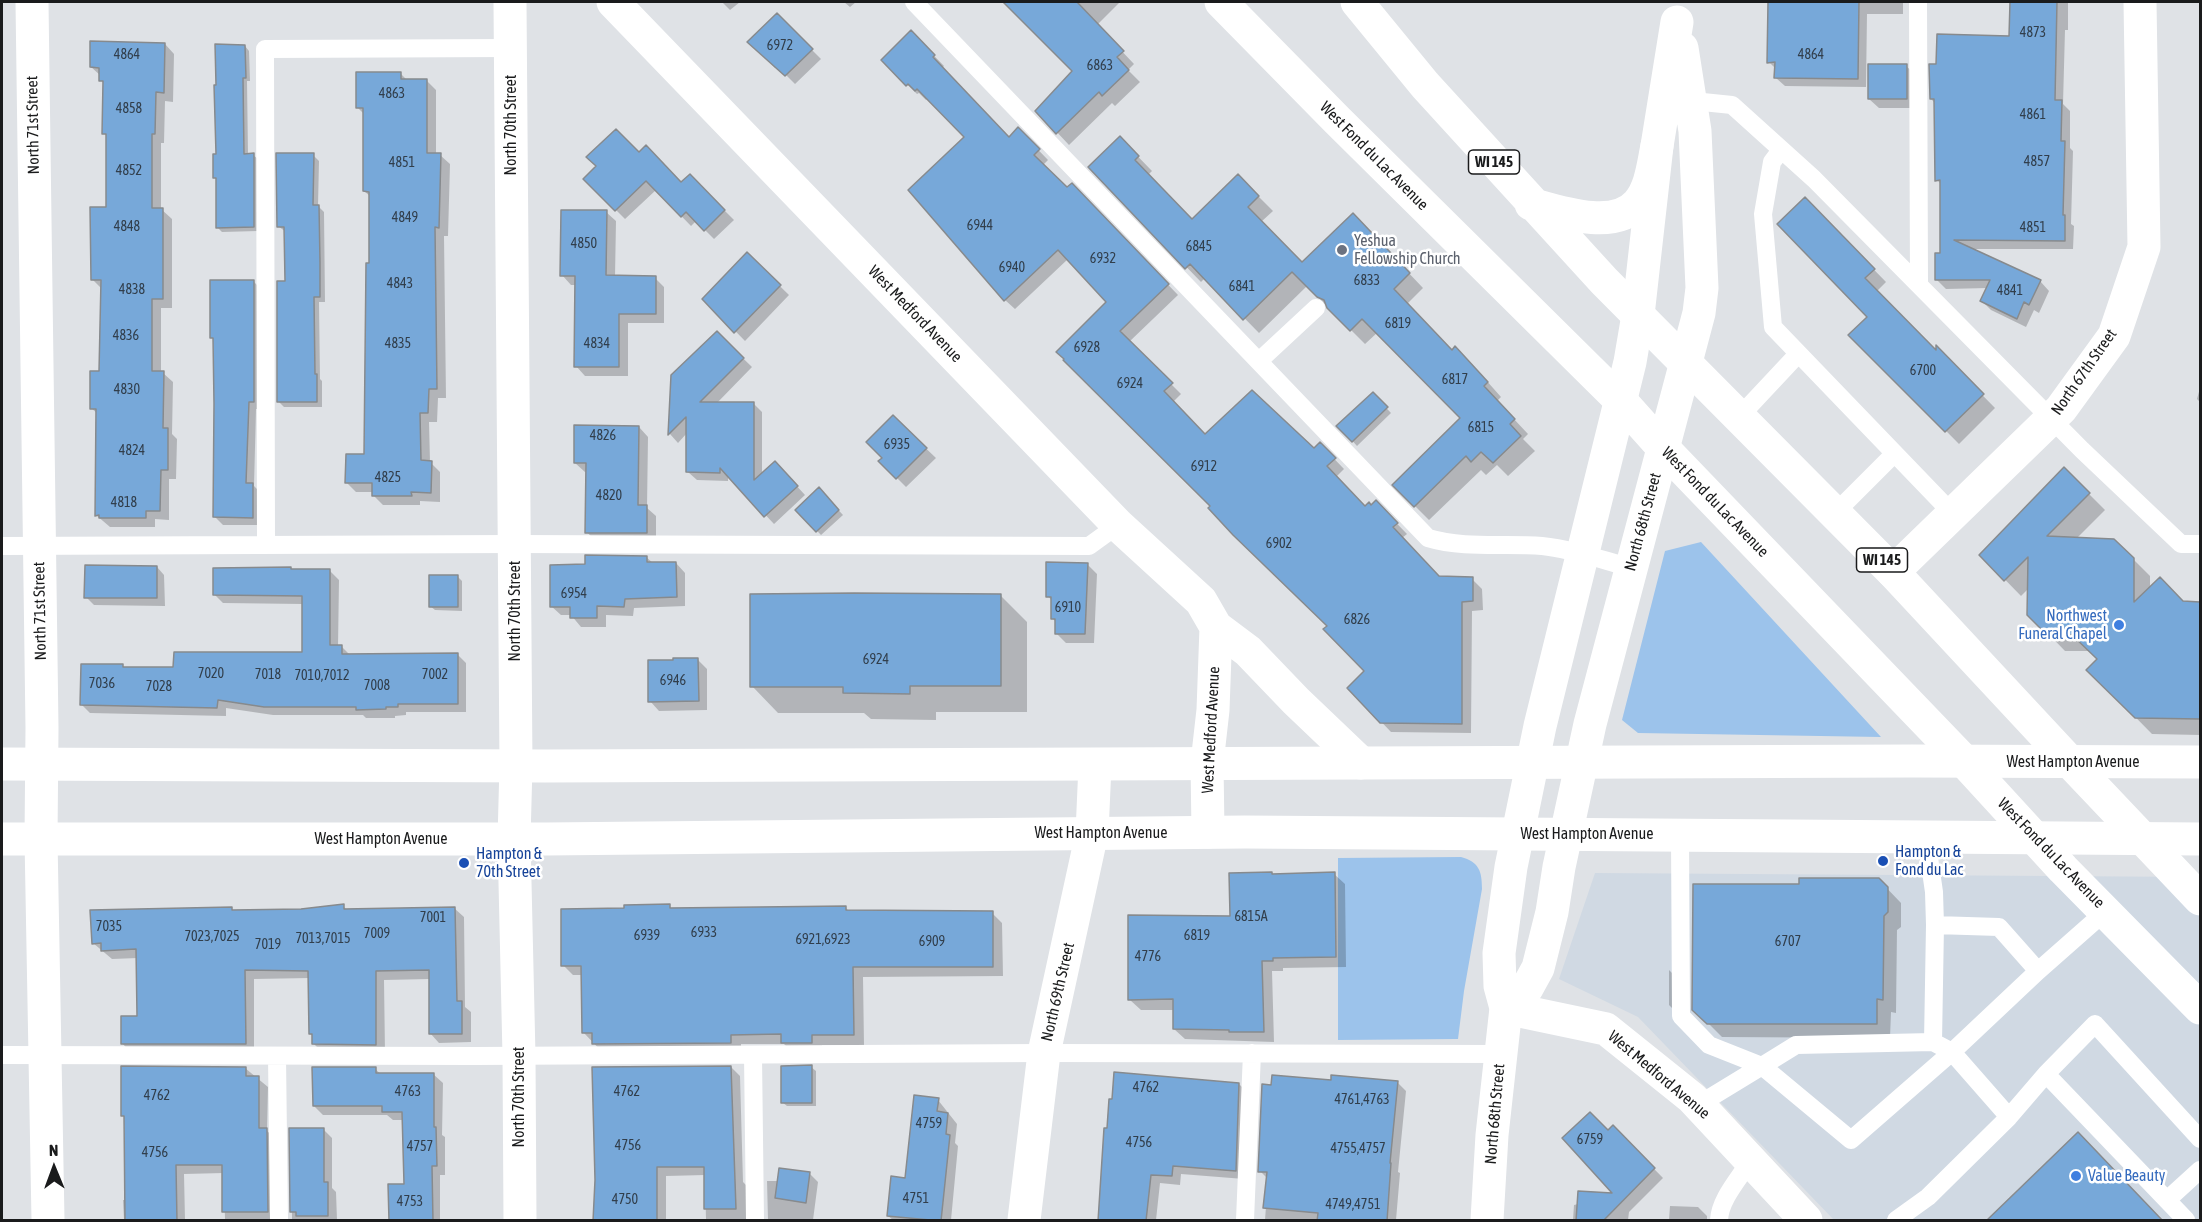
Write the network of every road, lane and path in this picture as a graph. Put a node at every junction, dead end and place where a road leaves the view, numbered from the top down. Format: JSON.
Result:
{"nodes":[{"id":1,"x":32,"y":2,"type":"edge"},
{"id":2,"x":510,"y":2,"type":"edge"},
{"id":3,"x":613,"y":2,"type":"edge"},
{"id":4,"x":914,"y":2,"type":"edge"},
{"id":5,"x":1221,"y":2,"type":"edge"},
{"id":6,"x":1358,"y":2,"type":"edge"},
{"id":7,"x":1918,"y":2,"type":"edge"},
{"id":8,"x":2140,"y":2,"type":"edge"},
{"id":9,"x":1677,"y":12,"type":"edge"},
{"id":10,"x":511,"y":48,"type":"junction"},
{"id":11,"x":1677,"y":100,"type":"junction"},
{"id":12,"x":1657,"y":146,"type":"junction"},
{"id":13,"x":1781,"y":150,"type":"junction"},
{"id":14,"x":1531,"y":204,"type":"junction"},
{"id":15,"x":1919,"y":285,"type":"junction"},
{"id":16,"x":1316,"y":308,"type":"dead end"},
{"id":17,"x":1638,"y":315,"type":"junction"},
{"id":18,"x":1798,"y":354,"type":"junction"},
{"id":19,"x":1259,"y":361,"type":"junction"},
{"id":20,"x":1686,"y":364,"type":"junction"},
{"id":21,"x":1621,"y":401,"type":"junction"},
{"id":22,"x":1739,"y":417,"type":"junction"},
{"id":23,"x":2052,"y":418,"type":"junction"},
{"id":24,"x":1663,"y":448,"type":"junction"},
{"id":25,"x":1894,"y":454,"type":"junction"},
{"id":26,"x":1835,"y":513,"type":"junction"},
{"id":27,"x":1953,"y":514,"type":"junction"},
{"id":28,"x":1118,"y":525,"type":"junction"},
{"id":29,"x":514,"y":544,"type":"junction"},
{"id":30,"x":2200,"y":544,"type":"edge"},
{"id":31,"x":266,"y":545,"type":"junction"},
{"id":32,"x":2,"y":546,"type":"edge"},
{"id":33,"x":39,"y":546,"type":"junction"},
{"id":34,"x":1581,"y":555,"type":"junction"},
{"id":35,"x":1632,"y":568,"type":"junction"},
{"id":36,"x":1893,"y":572,"type":"junction"},
{"id":37,"x":1216,"y":627,"type":"junction"},
{"id":38,"x":1964,"y":761,"type":"junction"},
{"id":39,"x":1532,"y":762,"type":"junction"},
{"id":40,"x":1582,"y":762,"type":"junction"},
{"id":41,"x":2070,"y":762,"type":"junction"},
{"id":42,"x":2200,"y":762,"type":"edge"},
{"id":43,"x":42,"y":763,"type":"junction"},
{"id":44,"x":1361,"y":763,"type":"junction"},
{"id":45,"x":2,"y":764,"type":"edge"},
{"id":46,"x":1207,"y":764,"type":"junction"},
{"id":47,"x":516,"y":765,"type":"junction"},
{"id":48,"x":1095,"y":765,"type":"junction"},
{"id":49,"x":1208,"y":832,"type":"junction"},
{"id":50,"x":1092,"y":833,"type":"junction"},
{"id":51,"x":1517,"y":834,"type":"junction"},
{"id":52,"x":1566,"y":834,"type":"junction"},
{"id":53,"x":1680,"y":835,"type":"junction"},
{"id":54,"x":1926,"y":837,"type":"junction"},
{"id":55,"x":2036,"y":838,"type":"junction"},
{"id":56,"x":2,"y":839,"type":"edge"},
{"id":57,"x":41,"y":839,"type":"junction"},
{"id":58,"x":514,"y":839,"type":"junction"},
{"id":59,"x":2145,"y":839,"type":"junction"},
{"id":60,"x":2200,"y":839,"type":"edge"},
{"id":61,"x":2200,"y":899,"type":"edge"},
{"id":62,"x":2106,"y":911,"type":"junction"},
{"id":63,"x":1935,"y":925,"type":"junction"},
{"id":64,"x":2038,"y":971,"type":"junction"},
{"id":65,"x":1506,"y":1008,"type":"junction"},
{"id":66,"x":2200,"y":1008,"type":"edge"},
{"id":67,"x":1933,"y":1042,"type":"junction"},
{"id":68,"x":1952,"y":1052,"type":"junction"},
{"id":69,"x":1044,"y":1053,"type":"junction"},
{"id":70,"x":1252,"y":1053,"type":"junction"},
{"id":71,"x":1500,"y":1054,"type":"junction"},
{"id":72,"x":2,"y":1055,"type":"edge"},
{"id":73,"x":46,"y":1055,"type":"junction"},
{"id":74,"x":753,"y":1055,"type":"junction"},
{"id":75,"x":277,"y":1056,"type":"junction"},
{"id":76,"x":519,"y":1056,"type":"junction"},
{"id":77,"x":1762,"y":1066,"type":"junction"},
{"id":78,"x":2046,"y":1074,"type":"junction"},
{"id":79,"x":1698,"y":1105,"type":"junction"},
{"id":80,"x":2009,"y":1117,"type":"junction"},
{"id":81,"x":2200,"y":1138,"type":"edge"},
{"id":82,"x":1750,"y":1161,"type":"junction"},
{"id":83,"x":2200,"y":1170,"type":"edge"},
{"id":84,"x":2167,"y":1200,"type":"junction"},
{"id":85,"x":48,"y":1221,"type":"edge"},
{"id":86,"x":279,"y":1221,"type":"edge"},
{"id":87,"x":520,"y":1221,"type":"edge"},
{"id":88,"x":755,"y":1221,"type":"edge"},
{"id":89,"x":1024,"y":1221,"type":"edge"},
{"id":90,"x":1245,"y":1221,"type":"edge"},
{"id":91,"x":1487,"y":1221,"type":"edge"},
{"id":92,"x":1719,"y":1221,"type":"edge"},
{"id":93,"x":1806,"y":1221,"type":"edge"},
{"id":94,"x":1896,"y":1221,"type":"edge"},
{"id":95,"x":2186,"y":1221,"type":"edge"}],
"edges":[{"from":1,"to":33,"type":"street","name":"North 71st Street"},
{"from":2,"to":10,"type":"street","name":"North 70th Street"},
{"from":3,"to":28,"type":"street","name":"West Medford Avenue"},
{"from":4,"to":19,"type":"lane"},
{"from":5,"to":21,"type":"street","name":"West Fond du Lac Avenue"},
{"from":6,"to":14,"type":"street","number":"WI 145"},
{"from":7,"to":15,"type":"lane"},
{"from":8,"to":23,"type":"street","name":"North 67th Street"},
{"from":9,"to":11,"type":"street","name":"North 68th Street"},
{"from":10,"to":29,"type":"street","name":"North 70th Street"},
{"from":10,"to":31,"type":"lane"},
{"from":11,"to":12,"type":"street","name":"North 68th Street"},
{"from":11,"to":13,"type":"lane"},
{"from":11,"to":20,"type":"street","name":"North 68th Street"},
{"from":12,"to":14,"type":"street"},
{"from":12,"to":17,"type":"street","name":"North 68th Street"},
{"from":13,"to":15,"type":"lane"},
{"from":13,"to":18,"type":"lane"},
{"from":14,"to":17,"type":"street","number":"WI 145"},
{"from":15,"to":23,"type":"lane"},
{"from":16,"to":19,"type":"lane"},
{"from":17,"to":20,"type":"street","number":"WI 145"},
{"from":17,"to":21,"type":"street","name":"North 68th Street"},
{"from":18,"to":22,"type":"lane"},
{"from":18,"to":25,"type":"lane"},
{"from":19,"to":34,"type":"lane"},
{"from":20,"to":22,"type":"street","number":"WI 145"},
{"from":20,"to":24,"type":"street","name":"North 68th Street"},
{"from":21,"to":24,"type":"street","name":"West Fond du Lac Avenue"},
{"from":21,"to":34,"type":"street","name":"North 68th Street"},
{"from":22,"to":26,"type":"street","number":"WI 145"},
{"from":23,"to":27,"type":"street","name":"North 67th Street"},
{"from":23,"to":30,"type":"lane"},
{"from":24,"to":35,"type":"street","name":"North 68th Street"},
{"from":24,"to":38,"type":"street","name":"West Fond du Lac Avenue"},
{"from":25,"to":26,"type":"lane"},
{"from":25,"to":27,"type":"lane"},
{"from":26,"to":36,"type":"street","number":"WI 145"},
{"from":27,"to":36,"type":"street","name":"North 67th Street"},
{"from":28,"to":29,"type":"lane"},
{"from":28,"to":37,"type":"street","name":"West Medford Avenue"},
{"from":29,"to":31,"type":"lane"},
{"from":29,"to":47,"type":"street","name":"North 70th Street"},
{"from":31,"to":33,"type":"lane"},
{"from":32,"to":33,"type":"lane"},
{"from":33,"to":43,"type":"street","name":"North 71st Street"},
{"from":34,"to":35,"type":"lane"},
{"from":34,"to":39,"type":"street","name":"North 68th Street"},
{"from":35,"to":40,"type":"street","name":"North 68th Street"},
{"from":36,"to":41,"type":"street","number":"WI 145"},
{"from":37,"to":44,"type":"street","name":"West Medford Avenue"},
{"from":37,"to":46,"type":"street","name":"West Medford Avenue"},
{"from":38,"to":40,"type":"street","name":"West Hampton Avenue"},
{"from":38,"to":41,"type":"street","name":"West Hampton Avenue"},
{"from":38,"to":55,"type":"street","name":"West Fond du Lac Avenue"},
{"from":39,"to":40,"type":"street","name":"West Hampton Avenue"},
{"from":39,"to":44,"type":"street","name":"West Hampton Avenue"},
{"from":39,"to":51,"type":"street","name":"North 68th Street"},
{"from":40,"to":52,"type":"street","name":"North 68th Street"},
{"from":41,"to":42,"type":"street","name":"West Hampton Avenue"},
{"from":41,"to":59,"type":"street","number":"WI 145"},
{"from":43,"to":45,"type":"street","name":"West Hampton Avenue"},
{"from":43,"to":47,"type":"street","name":"West Hampton Avenue"},
{"from":43,"to":57,"type":"street","name":"North 71st Street"},
{"from":44,"to":46,"type":"street","name":"West Hampton Avenue"},
{"from":46,"to":48,"type":"street","name":"West Hampton Avenue"},
{"from":46,"to":49,"type":"street","name":"West Medford Avenue"},
{"from":47,"to":48,"type":"street","name":"West Hampton Avenue"},
{"from":47,"to":58,"type":"street","name":"North 70th Street"},
{"from":48,"to":50,"type":"street","name":"North 69th Street"},
{"from":49,"to":50,"type":"street","name":"West Hampton Avenue"},
{"from":49,"to":51,"type":"street","name":"West Hampton Avenue"},
{"from":50,"to":58,"type":"street","name":"West Hampton Avenue"},
{"from":50,"to":69,"type":"street","name":"North 69th Street"},
{"from":51,"to":52,"type":"street","name":"West Hampton Avenue"},
{"from":51,"to":65,"type":"street","name":"North 68th Street"},
{"from":52,"to":53,"type":"street","name":"West Hampton Avenue"},
{"from":52,"to":65,"type":"street","name":"North 68th Street"},
{"from":53,"to":54,"type":"street","name":"West Hampton Avenue"},
{"from":53,"to":77,"type":"lane"},
{"from":54,"to":55,"type":"street","name":"West Hampton Avenue"},
{"from":54,"to":63,"type":"lane"},
{"from":55,"to":59,"type":"street","name":"West Hampton Avenue"},
{"from":55,"to":62,"type":"street","name":"West Fond du Lac Avenue"},
{"from":56,"to":57,"type":"street","name":"West Hampton Avenue"},
{"from":57,"to":58,"type":"street","name":"West Hampton Avenue"},
{"from":57,"to":73,"type":"street","name":"North 71st Street"},
{"from":58,"to":76,"type":"street","name":"North 70th Street"},
{"from":59,"to":60,"type":"street","name":"West Hampton Avenue"},
{"from":59,"to":61,"type":"street","number":"WI 145"},
{"from":62,"to":64,"type":"lane"},
{"from":62,"to":66,"type":"street","name":"West Fond du Lac Avenue"},
{"from":63,"to":64,"type":"lane"},
{"from":63,"to":67,"type":"lane"},
{"from":64,"to":68,"type":"lane"},
{"from":65,"to":71,"type":"street","name":"North 68th Street"},
{"from":65,"to":79,"type":"street","name":"West Medford Avenue"},
{"from":67,"to":68,"type":"lane"},
{"from":67,"to":77,"type":"lane"},
{"from":68,"to":77,"type":"lane"},
{"from":68,"to":80,"type":"lane"},
{"from":69,"to":70,"type":"lane"},
{"from":69,"to":74,"type":"lane"},
{"from":69,"to":89,"type":"street","name":"North 69th Street"},
{"from":70,"to":71,"type":"lane"},
{"from":70,"to":90,"type":"lane"},
{"from":71,"to":91,"type":"street","name":"North 68th Street"},
{"from":72,"to":73,"type":"lane"},
{"from":73,"to":75,"type":"lane"},
{"from":73,"to":85,"type":"street","name":"North 71st Street"},
{"from":74,"to":76,"type":"lane"},
{"from":74,"to":88,"type":"lane"},
{"from":75,"to":76,"type":"lane"},
{"from":75,"to":86,"type":"lane"},
{"from":76,"to":87,"type":"street","name":"North 70th Street"},
{"from":77,"to":79,"type":"lane"},
{"from":78,"to":80,"type":"lane"},
{"from":78,"to":81,"type":"lane"},
{"from":78,"to":84,"type":"lane"},
{"from":79,"to":82,"type":"street","name":"West Medford Avenue"},
{"from":80,"to":94,"type":"lane"},
{"from":82,"to":92,"type":"lane"},
{"from":82,"to":93,"type":"street","name":"West Medford Avenue"},
{"from":83,"to":84,"type":"lane"},
{"from":84,"to":95,"type":"lane"}]}
